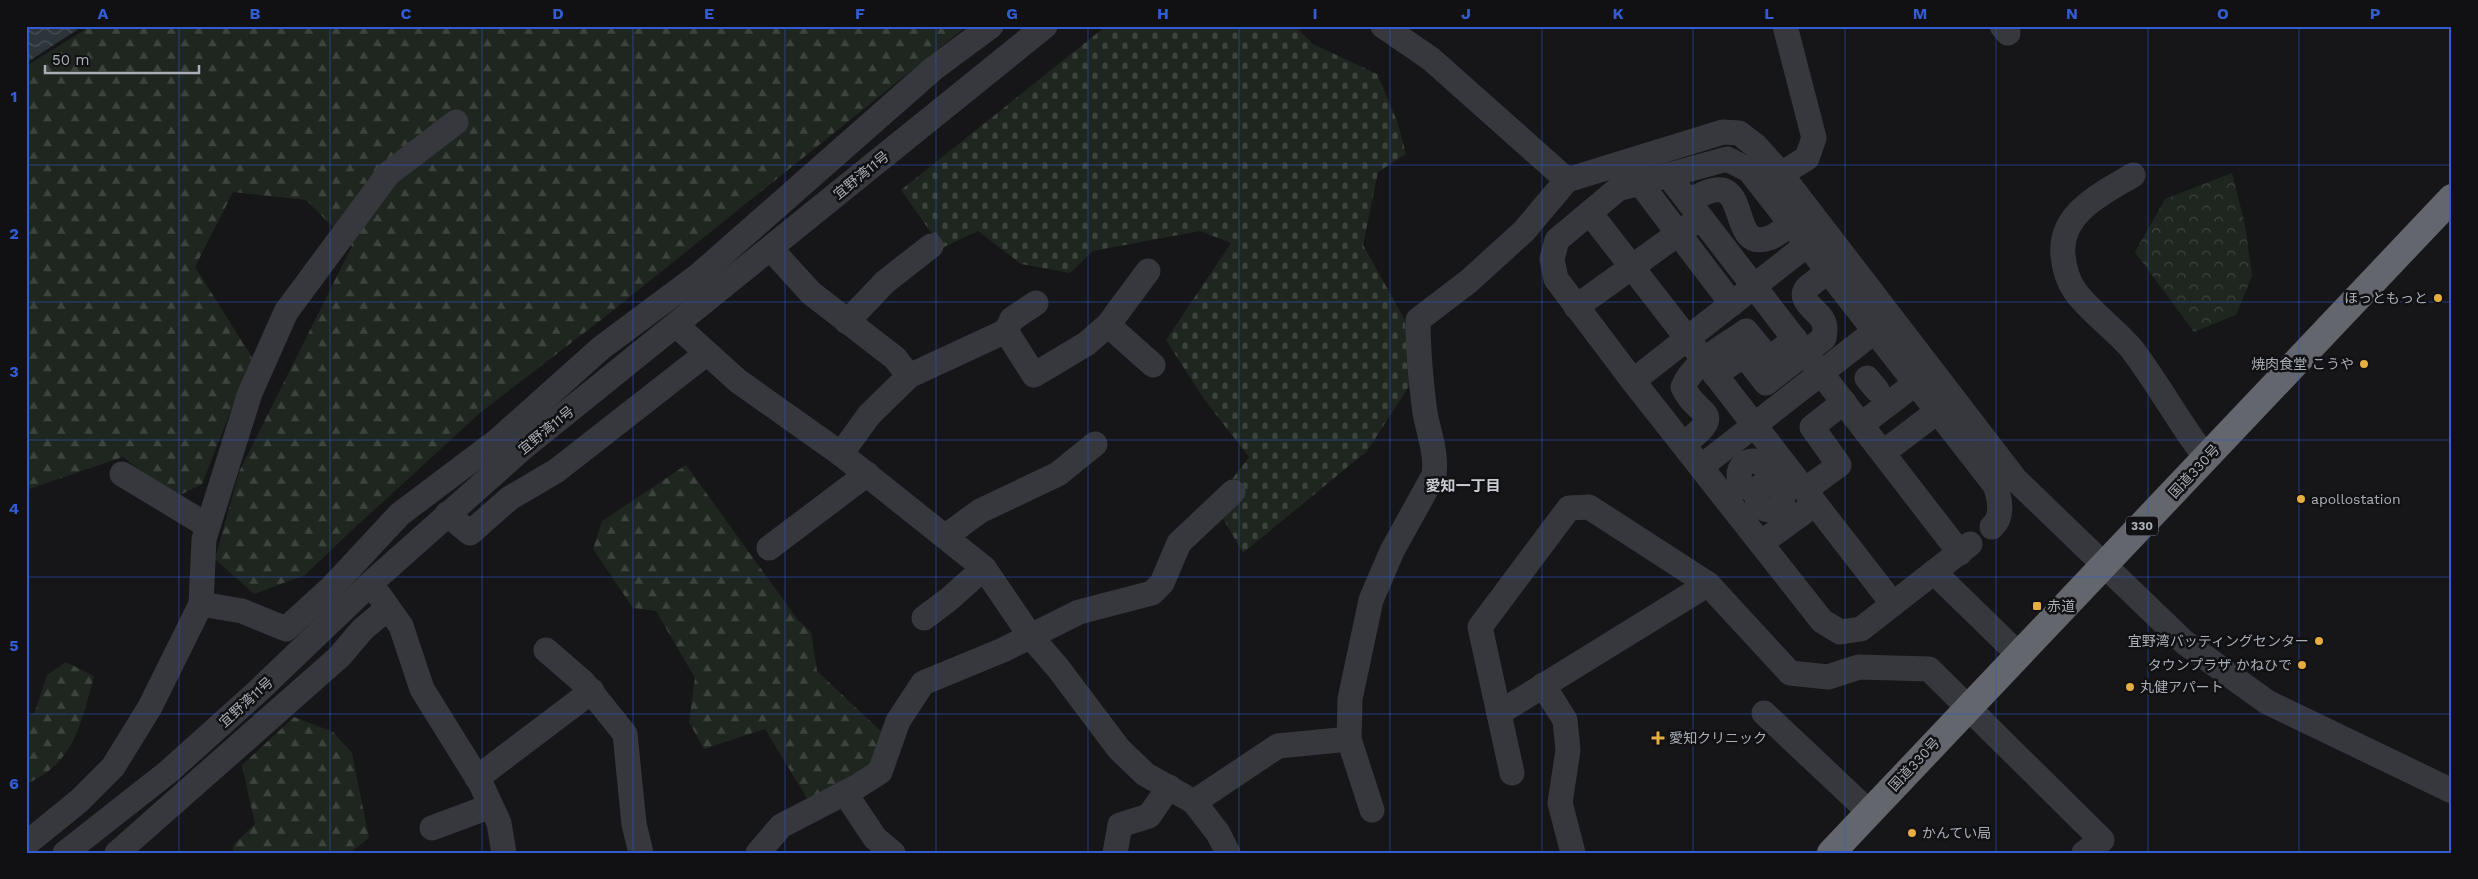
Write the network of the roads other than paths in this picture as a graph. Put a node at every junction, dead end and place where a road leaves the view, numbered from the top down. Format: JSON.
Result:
{"nodes":[{"id":1,"x":991,"y":26,"type":"edge"},
{"id":2,"x":1045,"y":26,"type":"edge"},
{"id":3,"x":1383,"y":26,"type":"edge"},
{"id":4,"x":1786,"y":26,"type":"edge"},
{"id":5,"x":456,"y":122,"type":"dead end"},
{"id":6,"x":1668,"y":174,"type":"junction"},
{"id":7,"x":1781,"y":174,"type":"junction"},
{"id":8,"x":2133,"y":174,"type":"dead end"},
{"id":9,"x":1567,"y":180,"type":"junction"},
{"id":10,"x":1640,"y":183,"type":"junction"},
{"id":11,"x":2452,"y":198,"type":"edge"},
{"id":12,"x":1695,"y":210,"type":"junction"},
{"id":13,"x":1590,"y":212,"type":"junction"},
{"id":14,"x":1792,"y":223,"type":"junction"},
{"id":15,"x":1677,"y":234,"type":"junction"},
{"id":16,"x":1808,"y":244,"type":"junction"},
{"id":17,"x":931,"y":246,"type":"dead end"},
{"id":18,"x":772,"y":248,"type":"junction"},
{"id":19,"x":1631,"y":266,"type":"junction"},
{"id":20,"x":1148,"y":271,"type":"dead end"},
{"id":21,"x":1829,"y":272,"type":"junction"},
{"id":22,"x":1753,"y":287,"type":"junction"},
{"id":23,"x":1036,"y":303,"type":"dead end"},
{"id":24,"x":1732,"y":304,"type":"junction"},
{"id":25,"x":1576,"y":307,"type":"junction"},
{"id":26,"x":847,"y":322,"type":"junction"},
{"id":27,"x":676,"y":325,"type":"junction"},
{"id":28,"x":1108,"y":325,"type":"junction"},
{"id":29,"x":1006,"y":331,"type":"junction"},
{"id":30,"x":1875,"y":331,"type":"junction"},
{"id":31,"x":1687,"y":339,"type":"junction"},
{"id":32,"x":1800,"y":346,"type":"junction"},
{"id":33,"x":707,"y":353,"type":"junction"},
{"id":34,"x":1153,"y":365,"type":"dead end"},
{"id":35,"x":1709,"y":368,"type":"junction"},
{"id":36,"x":1822,"y":373,"type":"junction"},
{"id":37,"x":909,"y":376,"type":"junction"},
{"id":38,"x":1910,"y":376,"type":"junction"},
{"id":39,"x":1633,"y":381,"type":"junction"},
{"id":40,"x":1938,"y":411,"type":"junction"},
{"id":41,"x":1852,"y":412,"type":"junction"},
{"id":42,"x":1755,"y":425,"type":"junction"},
{"id":43,"x":1095,"y":444,"type":"dead end"},
{"id":44,"x":1684,"y":444,"type":"junction"},
{"id":45,"x":1731,"y":444,"type":"junction"},
{"id":46,"x":524,"y":447,"type":"junction"},
{"id":47,"x":1884,"y":452,"type":"junction"},
{"id":48,"x":841,"y":454,"type":"junction"},
{"id":49,"x":2206,"y":458,"type":"junction"},
{"id":50,"x":1702,"y":466,"type":"junction"},
{"id":51,"x":556,"y":471,"type":"junction"},
{"id":52,"x":122,"y":474,"type":"dead end"},
{"id":53,"x":867,"y":474,"type":"junction"},
{"id":54,"x":1233,"y":492,"type":"dead end"},
{"id":55,"x":1810,"y":497,"type":"junction"},
{"id":56,"x":446,"y":514,"type":"junction"},
{"id":57,"x":1784,"y":515,"type":"junction"},
{"id":58,"x":208,"y":526,"type":"junction"},
{"id":59,"x":1992,"y":528,"type":"dead end"},
{"id":60,"x":946,"y":536,"type":"junction"},
{"id":61,"x":1761,"y":543,"type":"junction"},
{"id":62,"x":769,"y":548,"type":"dead end"},
{"id":63,"x":2104,"y":566,"type":"junction"},
{"id":64,"x":984,"y":568,"type":"junction"},
{"id":65,"x":1934,"y":572,"type":"junction"},
{"id":66,"x":371,"y":583,"type":"junction"},
{"id":67,"x":1708,"y":584,"type":"junction"},
{"id":68,"x":200,"y":604,"type":"junction"},
{"id":69,"x":1894,"y":604,"type":"junction"},
{"id":70,"x":388,"y":608,"type":"junction"},
{"id":71,"x":924,"y":618,"type":"dead end"},
{"id":72,"x":1031,"y":637,"type":"junction"},
{"id":73,"x":546,"y":650,"type":"dead end"},
{"id":74,"x":2018,"y":654,"type":"junction"},
{"id":75,"x":1544,"y":685,"type":"junction"},
{"id":76,"x":592,"y":691,"type":"junction"},
{"id":77,"x":1968,"y":707,"type":"junction"},
{"id":78,"x":1499,"y":713,"type":"junction"},
{"id":79,"x":1764,"y":714,"type":"dead end"},
{"id":80,"x":1349,"y":739,"type":"junction"},
{"id":81,"x":1512,"y":772,"type":"dead end"},
{"id":82,"x":477,"y":778,"type":"junction"},
{"id":83,"x":1169,"y":788,"type":"junction"},
{"id":84,"x":2452,"y":791,"type":"edge"},
{"id":85,"x":845,"y":793,"type":"junction"},
{"id":86,"x":1194,"y":802,"type":"junction"},
{"id":87,"x":491,"y":806,"type":"junction"},
{"id":88,"x":1372,"y":810,"type":"dead end"},
{"id":89,"x":1869,"y":812,"type":"junction"},
{"id":90,"x":432,"y":828,"type":"dead end"},
{"id":91,"x":26,"y":844,"type":"edge"},
{"id":92,"x":65,"y":853,"type":"edge"},
{"id":93,"x":117,"y":853,"type":"edge"},
{"id":94,"x":504,"y":853,"type":"edge"},
{"id":95,"x":641,"y":853,"type":"edge"},
{"id":96,"x":758,"y":853,"type":"edge"},
{"id":97,"x":893,"y":853,"type":"edge"},
{"id":98,"x":1115,"y":853,"type":"edge"},
{"id":99,"x":1228,"y":853,"type":"edge"},
{"id":100,"x":1573,"y":853,"type":"edge"},
{"id":101,"x":1831,"y":853,"type":"edge"},
{"id":102,"x":2084,"y":853,"type":"edge"}],
"edges":[{"from":1,"to":68,"type":"street"},
{"from":2,"to":18,"type":"street","name":"宜野湾11号"},
{"from":3,"to":9,"type":"street"},
{"from":4,"to":7,"type":"street"},
{"from":5,"to":58,"type":"street"},
{"from":6,"to":10,"type":"street"},
{"from":6,"to":12,"type":"street"},
{"from":6,"to":14,"type":"street"},
{"from":7,"to":9,"type":"street"},
{"from":7,"to":63,"type":"street"},
{"from":8,"to":49,"type":"street"},
{"from":9,"to":80,"type":"street"},
{"from":10,"to":13,"type":"street"},
{"from":10,"to":15,"type":"street"},
{"from":11,"to":49,"type":"highway","name":"国道330号","number":"330"},
{"from":12,"to":14,"type":"street"},
{"from":12,"to":15,"type":"street"},
{"from":12,"to":22,"type":"street"},
{"from":13,"to":19,"type":"street"},
{"from":13,"to":25,"type":"street"},
{"from":14,"to":16,"type":"street"},
{"from":15,"to":19,"type":"street"},
{"from":15,"to":24,"type":"street"},
{"from":16,"to":21,"type":"street"},
{"from":16,"to":22,"type":"street"},
{"from":17,"to":26,"type":"street"},
{"from":18,"to":26,"type":"street"},
{"from":18,"to":27,"type":"street","name":"宜野湾11号"},
{"from":19,"to":25,"type":"street"},
{"from":19,"to":31,"type":"street"},
{"from":20,"to":28,"type":"street"},
{"from":21,"to":30,"type":"street"},
{"from":21,"to":32,"type":"street"},
{"from":22,"to":24,"type":"street"},
{"from":22,"to":32,"type":"street"},
{"from":23,"to":29,"type":"street"},
{"from":24,"to":31,"type":"street"},
{"from":25,"to":39,"type":"street"},
{"from":26,"to":37,"type":"street"},
{"from":27,"to":33,"type":"street"},
{"from":27,"to":46,"type":"street","name":"宜野湾11号"},
{"from":28,"to":29,"type":"street"},
{"from":28,"to":34,"type":"street"},
{"from":29,"to":37,"type":"street"},
{"from":30,"to":36,"type":"street"},
{"from":30,"to":38,"type":"street"},
{"from":31,"to":35,"type":"street"},
{"from":31,"to":39,"type":"street"},
{"from":32,"to":35,"type":"street"},
{"from":32,"to":36,"type":"street"},
{"from":33,"to":48,"type":"street"},
{"from":33,"to":51,"type":"street"},
{"from":35,"to":42,"type":"street"},
{"from":35,"to":44,"type":"street"},
{"from":36,"to":41,"type":"street"},
{"from":36,"to":42,"type":"street"},
{"from":37,"to":48,"type":"street"},
{"from":38,"to":40,"type":"street"},
{"from":38,"to":41,"type":"street"},
{"from":39,"to":44,"type":"street"},
{"from":40,"to":47,"type":"street"},
{"from":40,"to":59,"type":"street"},
{"from":41,"to":47,"type":"street"},
{"from":41,"to":55,"type":"street"},
{"from":42,"to":45,"type":"street"},
{"from":42,"to":55,"type":"street"},
{"from":43,"to":60,"type":"street"},
{"from":44,"to":50,"type":"street"},
{"from":45,"to":50,"type":"street"},
{"from":45,"to":57,"type":"street"},
{"from":46,"to":51,"type":"street"},
{"from":46,"to":56,"type":"street","name":"宜野湾11号"},
{"from":47,"to":65,"type":"street"},
{"from":48,"to":53,"type":"street"},
{"from":49,"to":63,"type":"highway","name":"国道330号","number":"330"},
{"from":50,"to":61,"type":"street"},
{"from":51,"to":56,"type":"street"},
{"from":52,"to":58,"type":"street"},
{"from":53,"to":60,"type":"street"},
{"from":53,"to":62,"type":"street"},
{"from":54,"to":72,"type":"street"},
{"from":55,"to":57,"type":"street"},
{"from":55,"to":69,"type":"street"},
{"from":56,"to":66,"type":"street","name":"宜野湾11号"},
{"from":57,"to":61,"type":"street"},
{"from":58,"to":68,"type":"street"},
{"from":60,"to":64,"type":"street"},
{"from":61,"to":69,"type":"street"},
{"from":63,"to":74,"type":"highway","name":"国道330号","number":"330"},
{"from":63,"to":84,"type":"street"},
{"from":64,"to":71,"type":"street"},
{"from":64,"to":72,"type":"street"},
{"from":65,"to":69,"type":"street"},
{"from":65,"to":74,"type":"street"},
{"from":66,"to":70,"type":"street"},
{"from":66,"to":92,"type":"street","name":"宜野湾11号"},
{"from":67,"to":75,"type":"street"},
{"from":67,"to":77,"type":"street"},
{"from":67,"to":78,"type":"street"},
{"from":68,"to":91,"type":"street"},
{"from":70,"to":82,"type":"street"},
{"from":70,"to":93,"type":"street"},
{"from":72,"to":83,"type":"street"},
{"from":72,"to":85,"type":"street"},
{"from":73,"to":76,"type":"street"},
{"from":74,"to":77,"type":"highway","name":"国道330号","number":"330"},
{"from":75,"to":78,"type":"street"},
{"from":75,"to":100,"type":"street"},
{"from":76,"to":82,"type":"street"},
{"from":76,"to":95,"type":"street"},
{"from":77,"to":89,"type":"highway","name":"国道330号","number":"330"},
{"from":77,"to":102,"type":"street"},
{"from":78,"to":81,"type":"street"},
{"from":79,"to":89,"type":"street"},
{"from":80,"to":86,"type":"street"},
{"from":80,"to":88,"type":"street"},
{"from":82,"to":87,"type":"street"},
{"from":83,"to":86,"type":"street"},
{"from":83,"to":98,"type":"street"},
{"from":85,"to":96,"type":"street"},
{"from":85,"to":97,"type":"street"},
{"from":86,"to":99,"type":"street"},
{"from":87,"to":90,"type":"street"},
{"from":87,"to":94,"type":"street"},
{"from":89,"to":101,"type":"highway","name":"国道330号","number":"330"}]}
